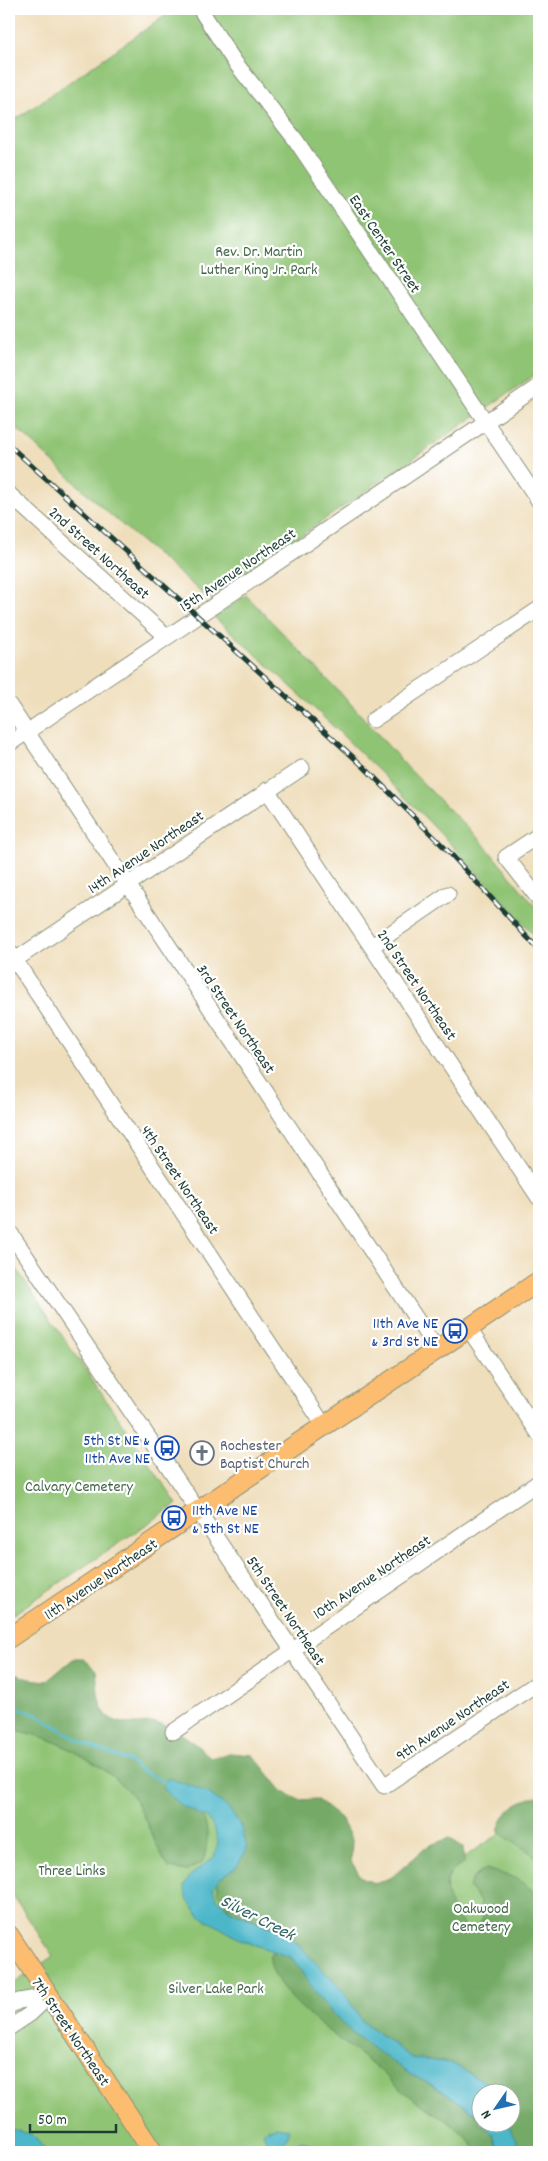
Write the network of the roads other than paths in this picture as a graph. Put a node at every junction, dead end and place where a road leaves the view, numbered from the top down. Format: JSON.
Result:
{"nodes":[{"id":1,"x":200,"y":9,"type":"edge"},
{"id":2,"x":539,"y":386,"type":"edge"},
{"id":3,"x":486,"y":423,"type":"junction"},
{"id":4,"x":9,"y":494,"type":"edge"},
{"id":5,"x":539,"y":501,"type":"edge"},
{"id":6,"x":539,"y":608,"type":"edge"},
{"id":7,"x":167,"y":637,"type":"junction"},
{"id":8,"x":9,"y":705,"type":"edge"},
{"id":9,"x":373,"y":720,"type":"dead end"},
{"id":10,"x":27,"y":732,"type":"junction"},
{"id":11,"x":9,"y":744,"type":"edge"},
{"id":12,"x":302,"y":768,"type":"dead end"},
{"id":13,"x":267,"y":790,"type":"junction"},
{"id":14,"x":539,"y":835,"type":"edge"},
{"id":15,"x":128,"y":884,"type":"junction"},
{"id":16,"x":448,"y":894,"type":"dead end"},
{"id":17,"x":539,"y":899,"type":"edge"},
{"id":18,"x":372,"y":946,"type":"junction"},
{"id":19,"x":11,"y":959,"type":"edge"},
{"id":20,"x":539,"y":1198,"type":"edge"},
{"id":21,"x":9,"y":1231,"type":"edge"},
{"id":22,"x":539,"y":1282,"type":"edge"},
{"id":23,"x":469,"y":1329,"type":"junction"},
{"id":24,"x":437,"y":1350,"type":"junction"},
{"id":25,"x":325,"y":1427,"type":"junction"},
{"id":26,"x":539,"y":1434,"type":"edge"},
{"id":27,"x":539,"y":1482,"type":"edge"},
{"id":28,"x":199,"y":1512,"type":"junction"},
{"id":29,"x":9,"y":1638,"type":"edge"},
{"id":30,"x":292,"y":1650,"type":"junction"},
{"id":31,"x":539,"y":1682,"type":"edge"},
{"id":32,"x":173,"y":1732,"type":"dead end"},
{"id":33,"x":384,"y":1786,"type":"joint"},
{"id":34,"x":9,"y":1935,"type":"edge"},
{"id":35,"x":48,"y":1996,"type":"junction"},
{"id":36,"x":9,"y":2006,"type":"edge"},
{"id":37,"x":9,"y":2028,"type":"edge"},
{"id":38,"x":152,"y":2152,"type":"edge"}],
"edges":[{"from":1,"to":3,"type":"street","name":"East Center Street"},
{"from":2,"to":3,"type":"street","name":"15th Avenue Northeast"},
{"from":3,"to":5,"type":"street","name":"East Center Street"},
{"from":3,"to":7,"type":"street","name":"15th Avenue Northeast"},
{"from":4,"to":7,"type":"street","name":"2nd Street Northeast"},
{"from":6,"to":9,"type":"street"},
{"from":7,"to":10,"type":"street","name":"15th Avenue Northeast"},
{"from":8,"to":10,"type":"street","name":"3rd Street Northeast"},
{"from":10,"to":11,"type":"street","name":"15th Avenue Northeast"},
{"from":10,"to":15,"type":"street","name":"3rd Street Northeast"},
{"from":12,"to":13,"type":"street","name":"14th Avenue Northeast"},
{"from":13,"to":15,"type":"street","name":"14th Avenue Northeast"},
{"from":13,"to":18,"type":"street","name":"2nd Street Northeast"},
{"from":14,"to":17,"type":"street"},
{"from":15,"to":19,"type":"street","name":"14th Avenue Northeast"},
{"from":15,"to":24,"type":"street","name":"3rd Street Northeast"},
{"from":16,"to":18,"type":"street"},
{"from":18,"to":20,"type":"street","name":"2nd Street Northeast"},
{"from":19,"to":25,"type":"street","name":"4th Street Northeast"},
{"from":21,"to":28,"type":"street","name":"5th Street Northeast"},
{"from":22,"to":23,"type":"main road","name":"11th Avenue Northeast"},
{"from":23,"to":24,"type":"main road","name":"11th Avenue Northeast"},
{"from":23,"to":26,"type":"street"},
{"from":24,"to":25,"type":"main road","name":"11th Avenue Northeast"},
{"from":25,"to":28,"type":"main road","name":"11th Avenue Northeast"},
{"from":27,"to":30,"type":"street","name":"10th Avenue Northeast"},
{"from":28,"to":29,"type":"main road","name":"11th Avenue Northeast"},
{"from":28,"to":30,"type":"street","name":"5th Street Northeast"},
{"from":30,"to":32,"type":"street","name":"10th Avenue Northeast"},
{"from":30,"to":33,"type":"street","name":"5th Street Northeast"},
{"from":31,"to":33,"type":"street","name":"9th Avenue Northeast"},
{"from":34,"to":35,"type":"main road","name":"7th Street Northeast"},
{"from":35,"to":36,"type":"street"},
{"from":35,"to":37,"type":"street"},
{"from":35,"to":38,"type":"main road","name":"7th Street Northeast"}]}
